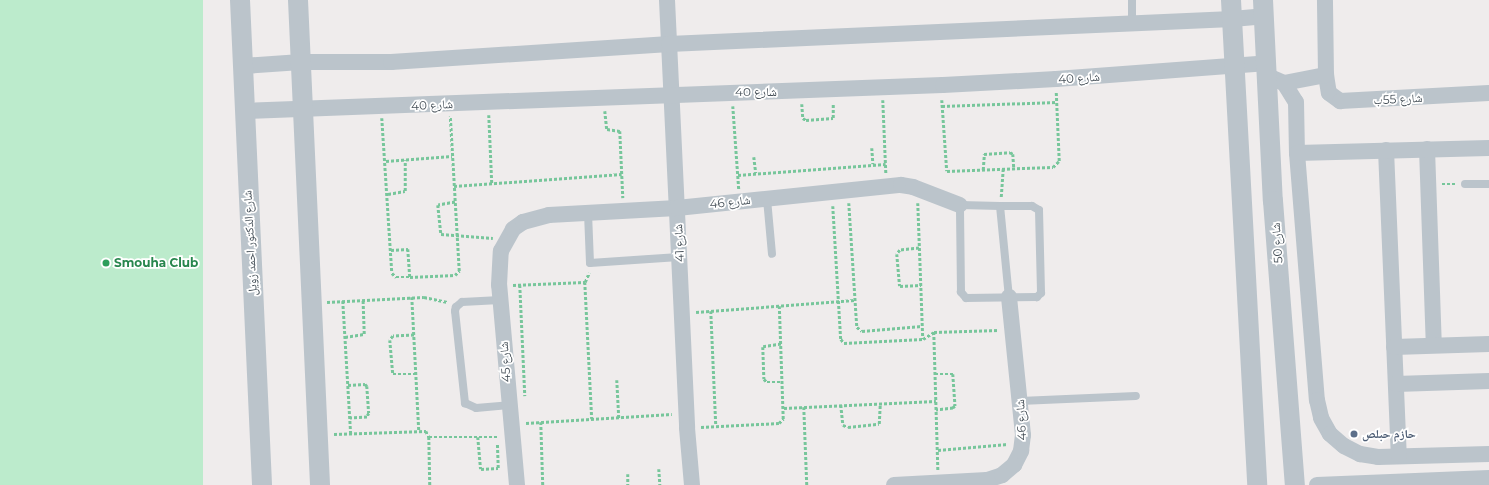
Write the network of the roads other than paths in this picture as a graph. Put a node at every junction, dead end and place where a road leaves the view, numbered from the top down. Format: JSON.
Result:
{"nodes":[{"id":1,"x":240,"y":0,"type":"edge"},
{"id":2,"x":298,"y":0,"type":"edge"},
{"id":3,"x":667,"y":0,"type":"edge"},
{"id":4,"x":1132,"y":0,"type":"edge"},
{"id":5,"x":1325,"y":0,"type":"edge"},
{"id":6,"x":1264,"y":8,"type":"edge"},
{"id":7,"x":1231,"y":10,"type":"edge"},
{"id":8,"x":1132,"y":24,"type":"junction"},
{"id":9,"x":669,"y":44,"type":"junction"},
{"id":10,"x":301,"y":62,"type":"junction"},
{"id":11,"x":1235,"y":65,"type":"junction"},
{"id":12,"x":243,"y":66,"type":"junction"},
{"id":13,"x":1273,"y":74,"type":"junction"},
{"id":14,"x":1326,"y":75,"type":"junction"},
{"id":15,"x":1489,"y":93,"type":"edge"},
{"id":16,"x":671,"y":95,"type":"junction"},
{"id":17,"x":303,"y":108,"type":"junction"},
{"id":18,"x":244,"y":111,"type":"junction"},
{"id":19,"x":1489,"y":148,"type":"edge"},
{"id":20,"x":1427,"y":149,"type":"junction"},
{"id":21,"x":1386,"y":150,"type":"junction"},
{"id":22,"x":1297,"y":153,"type":"junction"},
{"id":23,"x":1465,"y":184,"type":"road end"},
{"id":24,"x":1489,"y":184,"type":"edge"},
{"id":25,"x":767,"y":199,"type":"junction"},
{"id":26,"x":960,"y":206,"type":"junction"},
{"id":27,"x":1000,"y":206,"type":"junction"},
{"id":28,"x":677,"y":208,"type":"junction"},
{"id":29,"x":588,"y":213,"type":"junction"},
{"id":30,"x":506,"y":239,"type":"joint"},
{"id":31,"x":772,"y":254,"type":"dead end"},
{"id":32,"x":679,"y":257,"type":"junction"},
{"id":33,"x":500,"y":292,"type":"junction"},
{"id":34,"x":1009,"y":298,"type":"junction"},
{"id":35,"x":1489,"y":344,"type":"edge"},
{"id":36,"x":1434,"y":345,"type":"junction"},
{"id":37,"x":1394,"y":347,"type":"junction"},
{"id":38,"x":1489,"y":381,"type":"edge"},
{"id":39,"x":1396,"y":384,"type":"junction"},
{"id":40,"x":1136,"y":396,"type":"dead end"},
{"id":41,"x":1020,"y":401,"type":"junction"},
{"id":42,"x":508,"y":405,"type":"junction"},
{"id":43,"x":1489,"y":454,"type":"edge"},
{"id":44,"x":1399,"y":456,"type":"junction"},
{"id":45,"x":1489,"y":478,"type":"edge"},
{"id":46,"x":516,"y":483,"type":"edge"},
{"id":47,"x":1334,"y":484,"type":"edge"},
{"id":48,"x":262,"y":485,"type":"edge"},
{"id":49,"x":320,"y":485,"type":"edge"},
{"id":50,"x":692,"y":485,"type":"edge"},
{"id":51,"x":894,"y":485,"type":"edge"},
{"id":52,"x":1257,"y":485,"type":"edge"},
{"id":53,"x":1295,"y":485,"type":"edge"},
{"id":54,"x":1317,"y":485,"type":"edge"}],
"edges":[{"from":1,"to":12,"type":"street","name":"شارع الدكتور احمد زويل"},
{"from":2,"to":10,"type":"street"},
{"from":3,"to":9,"type":"street","name":"شارع 41"},
{"from":4,"to":8,"type":"lane"},
{"from":5,"to":14,"type":"street","name":"شارع 55ب"},
{"from":6,"to":7,"type":"street"},
{"from":6,"to":13,"type":"street","name":"شارع 50"},
{"from":7,"to":8,"type":"street"},
{"from":7,"to":11,"type":"street"},
{"from":8,"to":9,"type":"street"},
{"from":9,"to":10,"type":"street"},
{"from":9,"to":16,"type":"street","name":"شارع 41"},
{"from":10,"to":12,"type":"street"},
{"from":10,"to":17,"type":"street"},
{"from":11,"to":13,"type":"street","name":"شارع 40"},
{"from":11,"to":16,"type":"street","name":"شارع 40"},
{"from":11,"to":52,"type":"street"},
{"from":12,"to":18,"type":"street","name":"شارع الدكتور احمد زويل"},
{"from":13,"to":14,"type":"street","name":"شارع 40"},
{"from":13,"to":22,"type":"street"},
{"from":13,"to":53,"type":"street","name":"شارع 50"},
{"from":14,"to":15,"type":"street","name":"شارع 55ب"},
{"from":16,"to":17,"type":"street","name":"شارع 40"},
{"from":16,"to":28,"type":"street","name":"شارع 41"},
{"from":17,"to":18,"type":"street","name":"شارع 40"},
{"from":17,"to":49,"type":"street"},
{"from":18,"to":48,"type":"street","name":"شارع الدكتور احمد زويل"},
{"from":19,"to":20,"type":"street"},
{"from":20,"to":21,"type":"street"},
{"from":20,"to":36,"type":"street"},
{"from":21,"to":22,"type":"street"},
{"from":21,"to":37,"type":"street"},
{"from":22,"to":44,"type":"street"},
{"from":23,"to":24,"type":"lane"},
{"from":25,"to":26,"type":"street","name":"شارع 46"},
{"from":25,"to":28,"type":"street","name":"شارع 46"},
{"from":25,"to":31,"type":"lane"},
{"from":26,"to":27,"type":"lane"},
{"from":26,"to":34,"type":"lane"},
{"from":27,"to":34,"type":"lane"},
{"from":27,"to":34,"type":"lane"},
{"from":28,"to":29,"type":"street","name":"شارع 46"},
{"from":28,"to":32,"type":"street","name":"شارع 41"},
{"from":29,"to":30,"type":"street","name":"شارع 46"},
{"from":29,"to":32,"type":"lane"},
{"from":30,"to":33,"type":"street","name":"شارع 45"},
{"from":32,"to":50,"type":"street","name":"شارع 41"},
{"from":33,"to":42,"type":"street","name":"شارع 45"},
{"from":33,"to":42,"type":"lane"},
{"from":34,"to":41,"type":"street","name":"شارع 46"},
{"from":35,"to":36,"type":"street"},
{"from":36,"to":37,"type":"street"},
{"from":37,"to":39,"type":"street"},
{"from":38,"to":39,"type":"street"},
{"from":39,"to":44,"type":"street"},
{"from":40,"to":41,"type":"lane"},
{"from":41,"to":51,"type":"street","name":"شارع 46"},
{"from":42,"to":46,"type":"street","name":"شارع 45"},
{"from":43,"to":44,"type":"street"},
{"from":45,"to":47,"type":"street"},
{"from":47,"to":54,"type":"street"}]}
